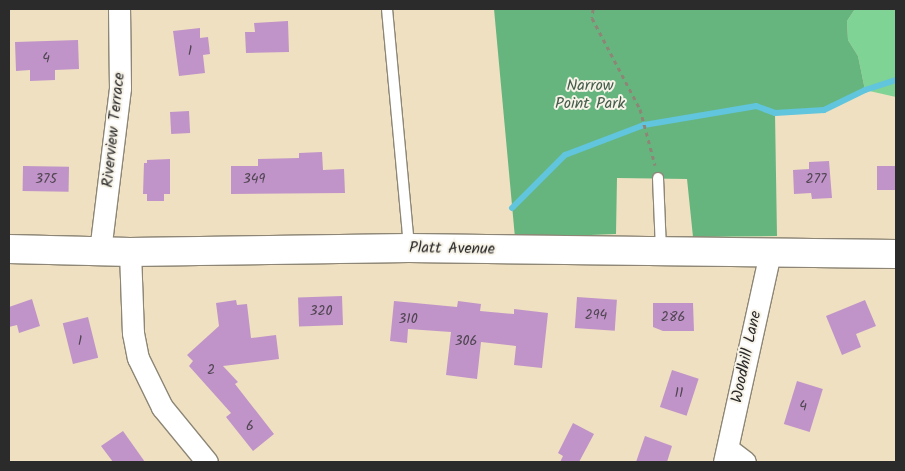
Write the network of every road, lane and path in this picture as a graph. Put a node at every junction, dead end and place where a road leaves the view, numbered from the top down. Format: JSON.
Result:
{"nodes":[{"id":1,"x":119,"y":9,"type":"edge"},
{"id":2,"x":387,"y":9,"type":"edge"},
{"id":3,"x":593,"y":9,"type":"edge"},
{"id":4,"x":658,"y":178,"type":"joint"},
{"id":5,"x":409,"y":248,"type":"junction"},
{"id":6,"x":9,"y":250,"type":"edge"},
{"id":7,"x":100,"y":251,"type":"junction"},
{"id":8,"x":661,"y":251,"type":"junction"},
{"id":9,"x":130,"y":252,"type":"junction"},
{"id":10,"x":770,"y":252,"type":"junction"},
{"id":11,"x":896,"y":254,"type":"edge"},
{"id":12,"x":726,"y":456,"type":"edge"},
{"id":13,"x":207,"y":462,"type":"edge"},
{"id":14,"x":745,"y":462,"type":"edge"}],
"edges":[{"from":1,"to":7,"type":"street","name":"Riverview Terrace"},
{"from":2,"to":5,"type":"lane"},
{"from":3,"to":4,"type":"path"},
{"from":4,"to":8,"type":"lane"},
{"from":5,"to":8,"type":"main road","name":"Platt Avenue"},
{"from":5,"to":9,"type":"main road","name":"Platt Avenue"},
{"from":6,"to":7,"type":"main road","name":"Platt Avenue"},
{"from":7,"to":9,"type":"main road","name":"Platt Avenue"},
{"from":8,"to":10,"type":"main road","name":"Platt Avenue"},
{"from":9,"to":13,"type":"street"},
{"from":10,"to":11,"type":"main road","name":"Platt Avenue"},
{"from":10,"to":12,"type":"street","name":"Woodhill Lane"},
{"from":12,"to":14,"type":"street"}]}
